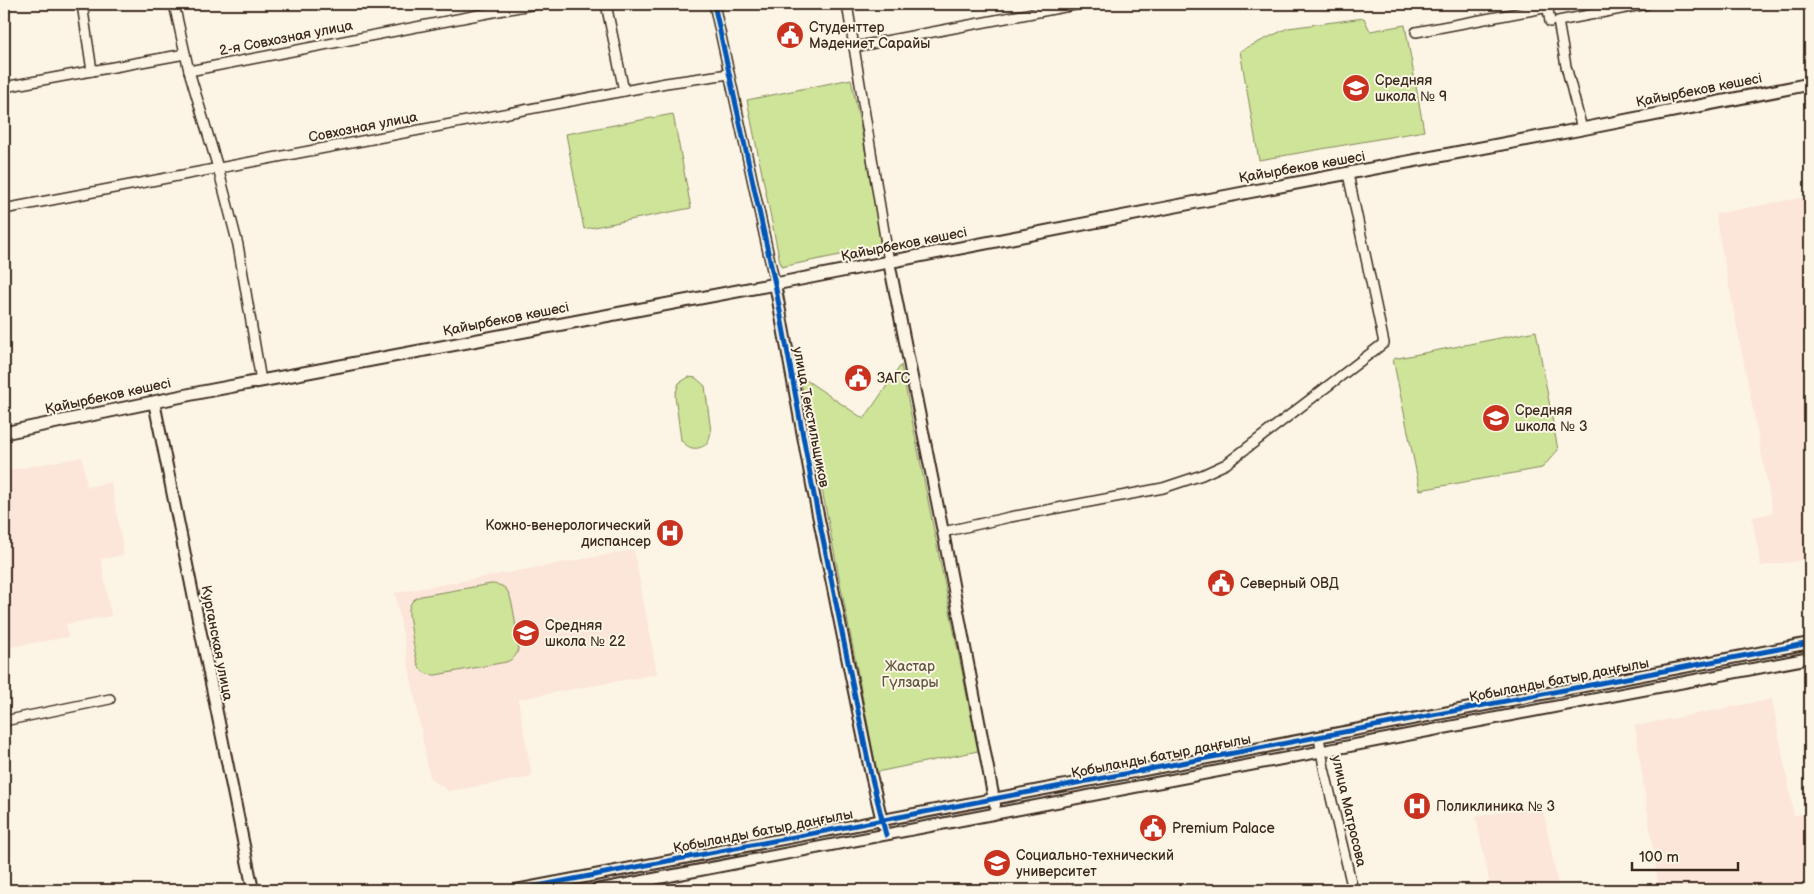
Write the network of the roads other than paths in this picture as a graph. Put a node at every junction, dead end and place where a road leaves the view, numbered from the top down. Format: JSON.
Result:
{"nodes":[{"id":1,"x":82,"y":4,"type":"edge"},
{"id":2,"x":174,"y":4,"type":"edge"},
{"id":3,"x":535,"y":4,"type":"edge"},
{"id":4,"x":606,"y":4,"type":"edge"},
{"id":5,"x":714,"y":4,"type":"edge"},
{"id":6,"x":847,"y":4,"type":"edge"},
{"id":7,"x":1080,"y":4,"type":"edge"},
{"id":8,"x":1647,"y":4,"type":"edge"},
{"id":9,"x":499,"y":7,"type":"edge"},
{"id":10,"x":1554,"y":22,"type":"junction"},
{"id":11,"x":1416,"y":32,"type":"dead end"},
{"id":12,"x":854,"y":47,"type":"junction"},
{"id":13,"x":185,"y":54,"type":"junction"},
{"id":14,"x":92,"y":71,"type":"junction"},
{"id":15,"x":189,"y":71,"type":"junction"},
{"id":16,"x":728,"y":74,"type":"junction"},
{"id":17,"x":1810,"y":84,"type":"edge"},
{"id":18,"x":4,"y":87,"type":"edge"},
{"id":19,"x":624,"y":91,"type":"junction"},
{"id":20,"x":1582,"y":130,"type":"junction"},
{"id":21,"x":218,"y":168,"type":"junction"},
{"id":22,"x":1348,"y":174,"type":"junction"},
{"id":23,"x":4,"y":209,"type":"edge"},
{"id":24,"x":889,"y":262,"type":"junction"},
{"id":25,"x":774,"y":284,"type":"junction"},
{"id":26,"x":261,"y":381,"type":"junction"},
{"id":27,"x":154,"y":402,"type":"junction"},
{"id":28,"x":4,"y":433,"type":"edge"},
{"id":29,"x":943,"y":532,"type":"junction"},
{"id":30,"x":1810,"y":643,"type":"edge"},
{"id":31,"x":1810,"y":658,"type":"edge"},
{"id":32,"x":110,"y":699,"type":"dead end"},
{"id":33,"x":4,"y":722,"type":"edge"},
{"id":34,"x":1319,"y":737,"type":"junction"},
{"id":35,"x":1321,"y":752,"type":"junction"},
{"id":36,"x":994,"y":799,"type":"junction"},
{"id":37,"x":996,"y":814,"type":"junction"},
{"id":38,"x":882,"y":820,"type":"junction"},
{"id":39,"x":886,"y":835,"type":"junction"},
{"id":40,"x":253,"y":890,"type":"edge"},
{"id":41,"x":516,"y":890,"type":"edge"},
{"id":42,"x":596,"y":890,"type":"edge"},
{"id":43,"x":1353,"y":890,"type":"edge"}],
"edges":[{"from":1,"to":14,"type":"street"},
{"from":2,"to":13,"type":"street"},
{"from":3,"to":9,"type":"street","name":"2-я Совхозная улица"},
{"from":4,"to":19,"type":"street"},
{"from":5,"to":16,"type":"street","name":"улица Текстильщиков"},
{"from":6,"to":12,"type":"street"},
{"from":7,"to":12,"type":"street"},
{"from":8,"to":10,"type":"street"},
{"from":9,"to":15,"type":"street","name":"2-я Совхозная улица"},
{"from":10,"to":11,"type":"street"},
{"from":10,"to":20,"type":"street"},
{"from":12,"to":24,"type":"street"},
{"from":13,"to":14,"type":"street"},
{"from":13,"to":15,"type":"street"},
{"from":14,"to":18,"type":"street"},
{"from":15,"to":21,"type":"street"},
{"from":16,"to":19,"type":"street","name":"Совхозная улица"},
{"from":16,"to":25,"type":"street","name":"улица Текстильщиков"},
{"from":17,"to":20,"type":"main road","name":"Қайырбеков көшесі"},
{"from":19,"to":21,"type":"street","name":"Совхозная улица"},
{"from":20,"to":22,"type":"main road","name":"Қайырбеков көшесі"},
{"from":21,"to":23,"type":"street","name":"Совхозная улица"},
{"from":21,"to":26,"type":"street"},
{"from":22,"to":24,"type":"main road","name":"Қайырбеков көшесі"},
{"from":22,"to":29,"type":"street"},
{"from":24,"to":25,"type":"main road","name":"Қайырбеков көшесі"},
{"from":24,"to":29,"type":"street"},
{"from":25,"to":26,"type":"main road","name":"Қайырбеков көшесі"},
{"from":25,"to":38,"type":"street","name":"улица Текстильщиков"},
{"from":26,"to":27,"type":"main road","name":"Қайырбеков көшесі"},
{"from":27,"to":28,"type":"main road","name":"Қайырбеков көшесі"},
{"from":27,"to":40,"type":"street","name":"Курганская улица"},
{"from":29,"to":36,"type":"street"},
{"from":30,"to":34,"type":"street","name":"Қобыланды батыр даңғылы"},
{"from":31,"to":35,"type":"street","name":"Қобыланды батыр даңғылы"},
{"from":32,"to":33,"type":"street"},
{"from":34,"to":35,"type":"street","name":"улица Матросова"},
{"from":34,"to":36,"type":"street","name":"Қобыланды батыр даңғылы"},
{"from":35,"to":37,"type":"street","name":"Қобыланды батыр даңғылы"},
{"from":35,"to":43,"type":"street","name":"улица Матросова"},
{"from":36,"to":37,"type":"street"},
{"from":36,"to":38,"type":"street","name":"Қобыланды батыр даңғылы"},
{"from":37,"to":39,"type":"street","name":"Қобыланды батыр даңғылы"},
{"from":38,"to":39,"type":"street","name":"улица Текстильщиков"},
{"from":38,"to":41,"type":"street","name":"Қобыланды батыр даңғылы"},
{"from":39,"to":42,"type":"street","name":"Қобыланды батыр даңғылы"}]}
